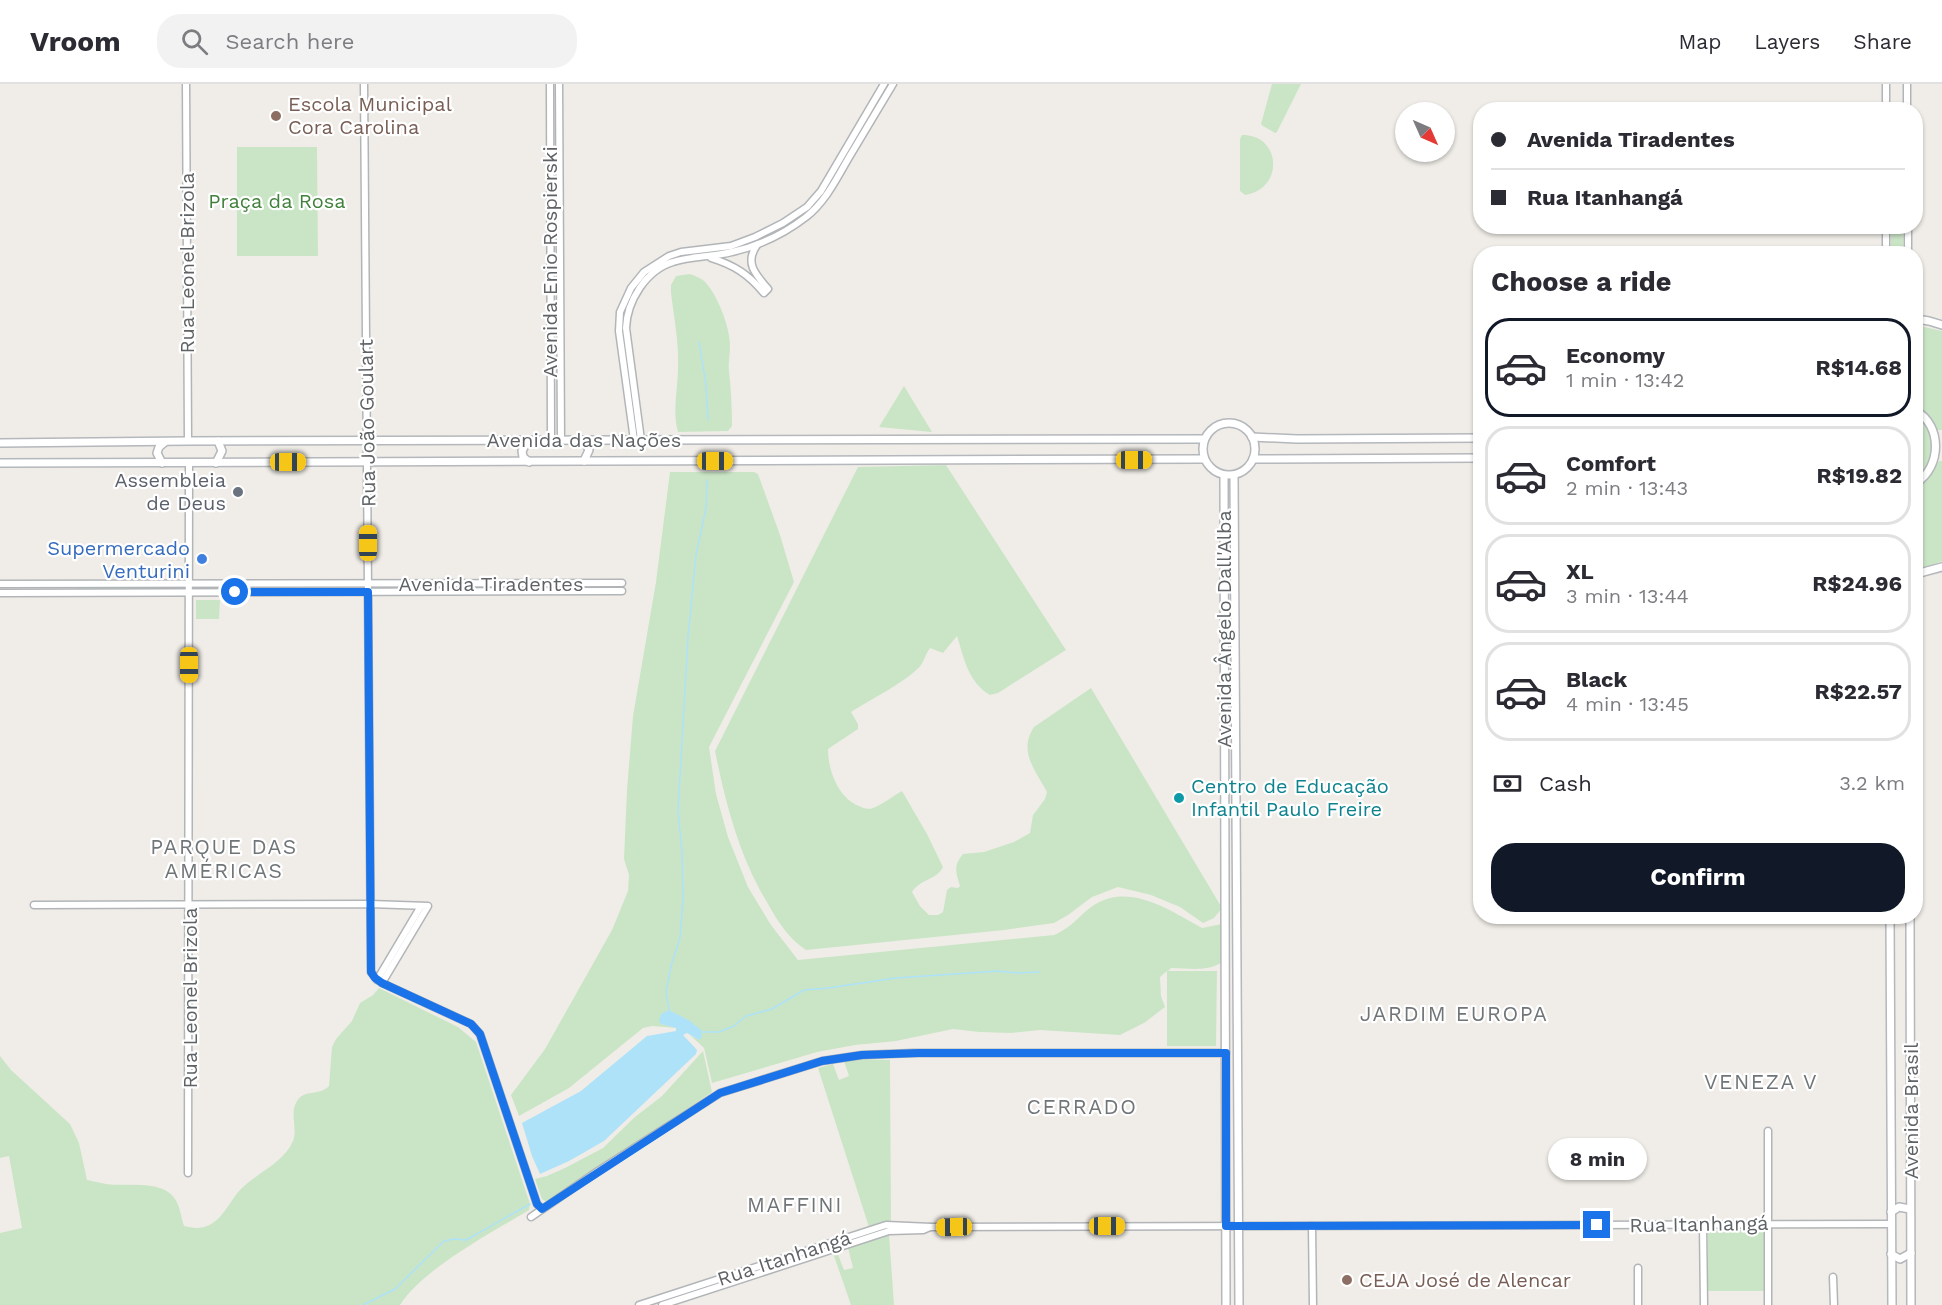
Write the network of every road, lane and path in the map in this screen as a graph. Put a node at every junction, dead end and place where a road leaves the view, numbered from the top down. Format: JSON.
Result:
{"nodes":[{"id":1,"x":186,"y":84,"type":"edge"},
{"id":2,"x":364,"y":84,"type":"edge"},
{"id":3,"x":550,"y":84,"type":"edge"},
{"id":4,"x":559,"y":84,"type":"edge"},
{"id":5,"x":884,"y":84,"type":"edge"},
{"id":6,"x":893,"y":84,"type":"edge"},
{"id":7,"x":1886,"y":84,"type":"edge"},
{"id":8,"x":1907,"y":84,"type":"edge"},
{"id":9,"x":1886,"y":102,"type":"edge"},
{"id":10,"x":1907,"y":102,"type":"edge"},
{"id":11,"x":758,"y":244,"type":"junction"},
{"id":12,"x":711,"y":257,"type":"junction"},
{"id":13,"x":1923,"y":321,"type":"edge"},
{"id":14,"x":1942,"y":325,"type":"edge"},
{"id":15,"x":1923,"y":417,"type":"edge"},
{"id":16,"x":1939,"y":435,"type":"edge"},
{"id":17,"x":1252,"y":437,"type":"junction"},
{"id":18,"x":1473,"y":438,"type":"edge"},
{"id":19,"x":1204,"y":439,"type":"junction"},
{"id":20,"x":528,"y":440,"type":"junction"},
{"id":21,"x":551,"y":440,"type":"junction"},
{"id":22,"x":561,"y":440,"type":"junction"},
{"id":23,"x":584,"y":440,"type":"junction"},
{"id":24,"x":637,"y":440,"type":"junction"},
{"id":25,"x":188,"y":441,"type":"junction"},
{"id":26,"x":218,"y":441,"type":"junction"},
{"id":27,"x":368,"y":441,"type":"junction"},
{"id":28,"x":165,"y":442,"type":"junction"},
{"id":29,"x":0,"y":443,"type":"edge"},
{"id":30,"x":1940,"y":455,"type":"edge"},
{"id":31,"x":1473,"y":458,"type":"edge"},
{"id":32,"x":1204,"y":459,"type":"junction"},
{"id":33,"x":1253,"y":459,"type":"junction"},
{"id":34,"x":584,"y":461,"type":"junction"},
{"id":35,"x":368,"y":462,"type":"junction"},
{"id":36,"x":529,"y":462,"type":"junction"},
{"id":37,"x":0,"y":463,"type":"edge"},
{"id":38,"x":162,"y":463,"type":"junction"},
{"id":39,"x":189,"y":463,"type":"junction"},
{"id":40,"x":216,"y":463,"type":"junction"},
{"id":41,"x":1224,"y":475,"type":"junction"},
{"id":42,"x":1234,"y":475,"type":"junction"},
{"id":43,"x":1923,"y":476,"type":"edge"},
{"id":44,"x":1942,"y":567,"type":"edge"},
{"id":45,"x":1923,"y":572,"type":"edge"},
{"id":46,"x":622,"y":583,"type":"dead end"},
{"id":47,"x":0,"y":584,"type":"edge"},
{"id":48,"x":190,"y":584,"type":"junction"},
{"id":49,"x":368,"y":584,"type":"junction"},
{"id":50,"x":622,"y":591,"type":"dead end"},
{"id":51,"x":189,"y":592,"type":"junction"},
{"id":52,"x":368,"y":592,"type":"junction"},
{"id":53,"x":0,"y":593,"type":"edge"},
{"id":54,"x":190,"y":904,"type":"junction"},
{"id":55,"x":370,"y":904,"type":"junction"},
{"id":56,"x":34,"y":905,"type":"dead end"},
{"id":57,"x":1890,"y":924,"type":"edge"},
{"id":58,"x":1910,"y":924,"type":"edge"},
{"id":59,"x":380,"y":981,"type":"junction"},
{"id":60,"x":1226,"y":1053,"type":"junction"},
{"id":61,"x":1237,"y":1053,"type":"junction"},
{"id":62,"x":1768,"y":1131,"type":"dead end"},
{"id":63,"x":188,"y":1173,"type":"dead end"},
{"id":64,"x":534,"y":1192,"type":"junction"},
{"id":65,"x":543,"y":1206,"type":"junction"},
{"id":66,"x":1910,"y":1209,"type":"junction"},
{"id":67,"x":1891,"y":1212,"type":"junction"},
{"id":68,"x":531,"y":1217,"type":"dead end"},
{"id":69,"x":1769,"y":1223,"type":"junction"},
{"id":70,"x":1703,"y":1224,"type":"junction"},
{"id":71,"x":1891,"y":1224,"type":"junction"},
{"id":72,"x":1238,"y":1225,"type":"junction"},
{"id":73,"x":1226,"y":1226,"type":"junction"},
{"id":74,"x":1312,"y":1226,"type":"junction"},
{"id":75,"x":931,"y":1227,"type":"junction"},
{"id":76,"x":1911,"y":1253,"type":"junction"},
{"id":77,"x":1892,"y":1254,"type":"junction"},
{"id":78,"x":1638,"y":1269,"type":"dead end"},
{"id":79,"x":1833,"y":1277,"type":"dead end"},
{"id":80,"x":639,"y":1305,"type":"edge"},
{"id":81,"x":662,"y":1305,"type":"edge"},
{"id":82,"x":1226,"y":1305,"type":"edge"},
{"id":83,"x":1239,"y":1305,"type":"edge"},
{"id":84,"x":1313,"y":1305,"type":"edge"},
{"id":85,"x":1638,"y":1305,"type":"edge"},
{"id":86,"x":1704,"y":1305,"type":"edge"},
{"id":87,"x":1768,"y":1305,"type":"edge"},
{"id":88,"x":1834,"y":1305,"type":"edge"},
{"id":89,"x":1892,"y":1305,"type":"edge"},
{"id":90,"x":1911,"y":1305,"type":"edge"}],
"edges":[{"from":1,"to":25,"type":"street","name":"Rua Leonel Brizola"},
{"from":2,"to":27,"type":"street","name":"Rua João Goulart"},
{"from":3,"to":21,"type":"street","name":"Avenida Enio Rospierski"},
{"from":4,"to":22,"type":"street","name":"Avenida Enio Rospierski"},
{"from":5,"to":24,"type":"street"},
{"from":6,"to":11,"type":"street"},
{"from":7,"to":9,"type":"street"},
{"from":8,"to":10,"type":"street"},
{"from":11,"to":12,"type":"street"},
{"from":11,"to":12,"type":"street"},
{"from":12,"to":24,"type":"street"},
{"from":13,"to":14,"type":"main road"},
{"from":15,"to":16,"type":"main road"},
{"from":16,"to":30,"type":"main road"},
{"from":17,"to":18,"type":"main road"},
{"from":17,"to":19,"type":"main road"},
{"from":17,"to":33,"type":"main road"},
{"from":19,"to":24,"type":"main road","name":"Avenida das Nações"},
{"from":19,"to":32,"type":"main road"},
{"from":20,"to":21,"type":"main road","name":"Avenida das Nações"},
{"from":20,"to":27,"type":"main road","name":"Avenida das Nações"},
{"from":20,"to":36,"type":"main road"},
{"from":21,"to":22,"type":"main road","name":"Avenida das Nações"},
{"from":22,"to":23,"type":"main road","name":"Avenida das Nações"},
{"from":23,"to":24,"type":"main road","name":"Avenida das Nações"},
{"from":23,"to":34,"type":"main road"},
{"from":25,"to":26,"type":"main road","name":"Avenida das Nações"},
{"from":25,"to":28,"type":"main road","name":"Avenida das Nações"},
{"from":26,"to":27,"type":"main road","name":"Avenida das Nações"},
{"from":26,"to":40,"type":"main road"},
{"from":27,"to":35,"type":"street","name":"Rua João Goulart"},
{"from":28,"to":29,"type":"main road","name":"Avenida das Nações"},
{"from":28,"to":38,"type":"main road"},
{"from":30,"to":43,"type":"main road"},
{"from":31,"to":33,"type":"main road"},
{"from":32,"to":34,"type":"main road","name":"Avenida das Nações"},
{"from":32,"to":41,"type":"main road"},
{"from":33,"to":42,"type":"main road"},
{"from":34,"to":36,"type":"main road","name":"Avenida das Nações"},
{"from":35,"to":36,"type":"main road","name":"Avenida das Nações"},
{"from":35,"to":40,"type":"main road","name":"Avenida das Nações"},
{"from":35,"to":49,"type":"street","name":"Rua João Goulart"},
{"from":37,"to":38,"type":"main road","name":"Avenida das Nações"},
{"from":38,"to":39,"type":"main road","name":"Avenida das Nações"},
{"from":39,"to":40,"type":"main road","name":"Avenida das Nações"},
{"from":39,"to":48,"type":"street","name":"Rua Leonel Brizola"},
{"from":41,"to":42,"type":"main road"},
{"from":41,"to":60,"type":"main road","name":"Avenida Ângelo Dall'Alba"},
{"from":42,"to":61,"type":"main road","name":"Avenida Ângelo Dall'Alba"},
{"from":44,"to":45,"type":"main road"},
{"from":46,"to":49,"type":"street","name":"Avenida Tiradentes"},
{"from":47,"to":48,"type":"street","name":"Avenida Tiradentes"},
{"from":48,"to":49,"type":"street","name":"Avenida Tiradentes"},
{"from":48,"to":51,"type":"street","name":"Rua Leonel Brizola"},
{"from":49,"to":52,"type":"street","name":"Rua João Goulart"},
{"from":50,"to":52,"type":"street","name":"Avenida Tiradentes"},
{"from":51,"to":52,"type":"street","name":"Avenida Tiradentes"},
{"from":51,"to":53,"type":"street","name":"Avenida Tiradentes"},
{"from":51,"to":54,"type":"street","name":"Rua Leonel Brizola"},
{"from":52,"to":55,"type":"street","name":"Rua João Goulart"},
{"from":54,"to":55,"type":"street"},
{"from":54,"to":56,"type":"street"},
{"from":54,"to":63,"type":"street","name":"Rua Leonel Brizola"},
{"from":55,"to":59,"type":"street","name":"Rua João Goulart"},
{"from":55,"to":59,"type":"street"},
{"from":57,"to":67,"type":"main road","name":"Avenida Brasil"},
{"from":58,"to":66,"type":"main road","name":"Avenida Brasil"},
{"from":59,"to":64,"type":"street"},
{"from":60,"to":61,"type":"main road"},
{"from":60,"to":65,"type":"street"},
{"from":60,"to":73,"type":"main road","name":"Avenida Ângelo Dall'Alba"},
{"from":61,"to":72,"type":"main road","name":"Avenida Ângelo Dall'Alba"},
{"from":62,"to":69,"type":"street"},
{"from":64,"to":65,"type":"street"},
{"from":64,"to":65,"type":"street"},
{"from":65,"to":68,"type":"street"},
{"from":66,"to":67,"type":"main road"},
{"from":66,"to":76,"type":"main road","name":"Avenida Brasil"},
{"from":67,"to":71,"type":"main road","name":"Avenida Brasil"},
{"from":69,"to":70,"type":"street","name":"Rua Itanhangá"},
{"from":69,"to":71,"type":"street","name":"Rua Itanhangá"},
{"from":69,"to":87,"type":"street"},
{"from":70,"to":74,"type":"street","name":"Rua Itanhangá"},
{"from":70,"to":86,"type":"street"},
{"from":71,"to":77,"type":"main road","name":"Avenida Brasil"},
{"from":72,"to":73,"type":"street","name":"Rua Itanhangá"},
{"from":72,"to":74,"type":"street","name":"Rua Itanhangá"},
{"from":72,"to":83,"type":"main road"},
{"from":73,"to":75,"type":"street","name":"Rua Itanhangá"},
{"from":73,"to":82,"type":"main road"},
{"from":74,"to":84,"type":"street"},
{"from":75,"to":80,"type":"street","name":"Rua Itanhangá"},
{"from":75,"to":81,"type":"street","name":"Rua Itanhangá"},
{"from":76,"to":77,"type":"main road"},
{"from":76,"to":90,"type":"main road","name":"Avenida Brasil"},
{"from":77,"to":89,"type":"main road","name":"Avenida Brasil"},
{"from":78,"to":85,"type":"street"},
{"from":79,"to":88,"type":"street"}]}
